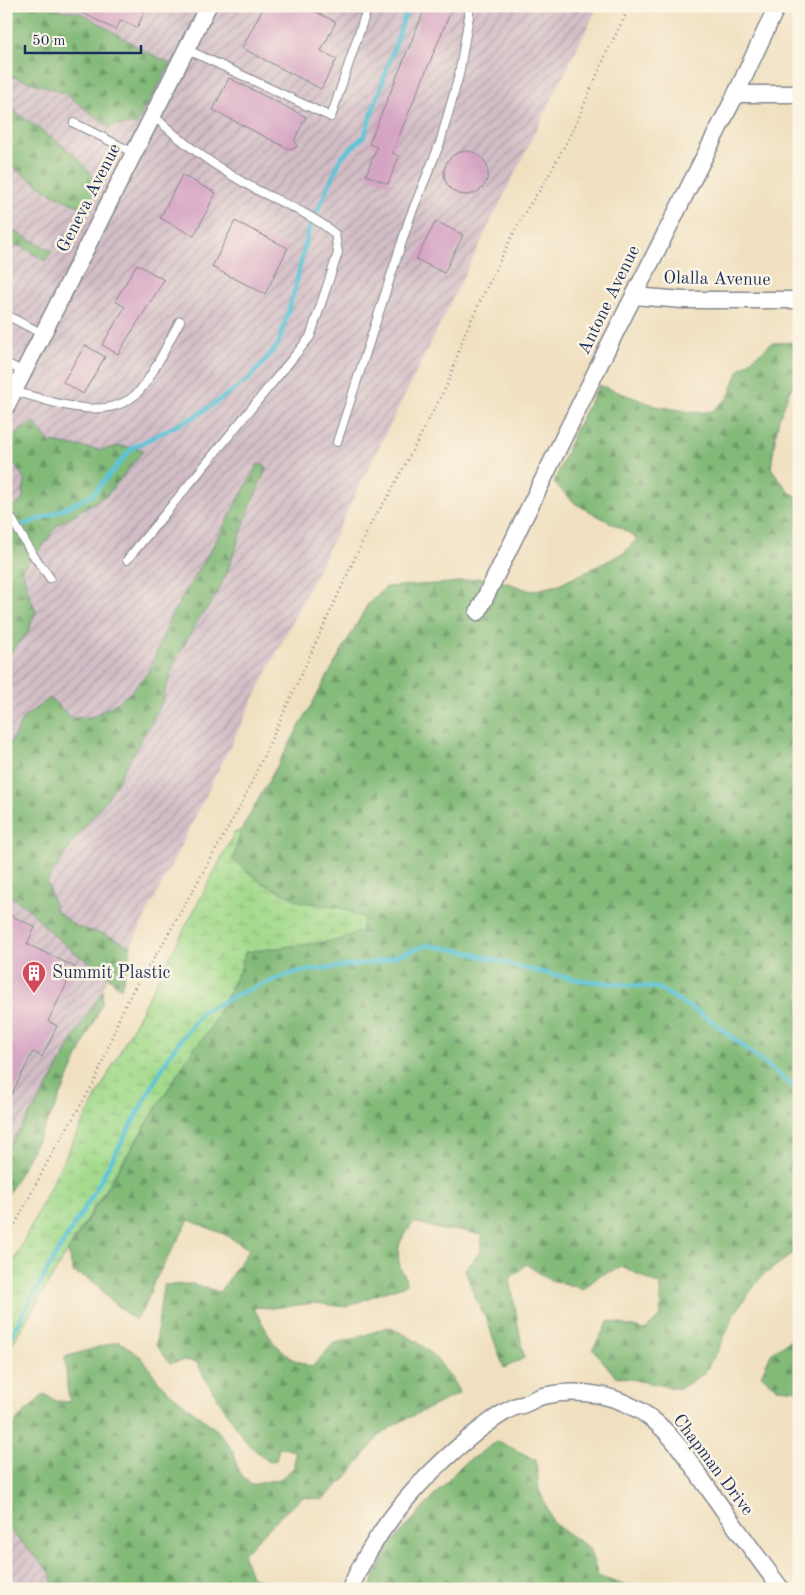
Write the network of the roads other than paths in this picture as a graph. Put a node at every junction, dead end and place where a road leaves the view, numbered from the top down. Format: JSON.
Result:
{"nodes":[{"id":1,"x":208,"y":6,"type":"edge"},
{"id":2,"x":368,"y":6,"type":"edge"},
{"id":3,"x":469,"y":6,"type":"edge"},
{"id":4,"x":777,"y":6,"type":"edge"},
{"id":5,"x":186,"y":49,"type":"junction"},
{"id":6,"x":736,"y":94,"type":"junction"},
{"id":7,"x":799,"y":94,"type":"edge"},
{"id":8,"x":153,"y":115,"type":"junction"},
{"id":9,"x":74,"y":123,"type":"dead end"},
{"id":10,"x":134,"y":153,"type":"junction"},
{"id":11,"x":634,"y":296,"type":"junction"},
{"id":12,"x":799,"y":300,"type":"edge"},
{"id":13,"x":6,"y":315,"type":"edge"},
{"id":14,"x":180,"y":321,"type":"dead end"},
{"id":15,"x":43,"y":334,"type":"junction"},
{"id":16,"x":6,"y":363,"type":"edge"},
{"id":17,"x":24,"y":372,"type":"junction"},
{"id":18,"x":14,"y":391,"type":"junction"},
{"id":19,"x":6,"y":407,"type":"edge"},
{"id":20,"x":337,"y":442,"type":"dead end"},
{"id":21,"x":9,"y":517,"type":"edge"},
{"id":22,"x":127,"y":560,"type":"dead end"},
{"id":23,"x":50,"y":578,"type":"dead end"},
{"id":24,"x":478,"y":612,"type":"dead end"},
{"id":25,"x":350,"y":1589,"type":"edge"},
{"id":26,"x":781,"y":1589,"type":"edge"}],
"edges":[{"from":1,"to":5,"type":"street","name":"Geneva Avenue"},
{"from":2,"to":5,"type":"lane"},
{"from":3,"to":20,"type":"lane"},
{"from":4,"to":6,"type":"street","name":"Antone Avenue"},
{"from":5,"to":8,"type":"street","name":"Geneva Avenue"},
{"from":6,"to":7,"type":"street"},
{"from":6,"to":11,"type":"street","name":"Antone Avenue"},
{"from":8,"to":10,"type":"street","name":"Geneva Avenue"},
{"from":8,"to":22,"type":"lane"},
{"from":9,"to":10,"type":"lane"},
{"from":10,"to":15,"type":"street","name":"Geneva Avenue"},
{"from":11,"to":12,"type":"street","name":"Olalla Avenue"},
{"from":11,"to":24,"type":"street","name":"Antone Avenue"},
{"from":13,"to":15,"type":"lane"},
{"from":14,"to":18,"type":"lane"},
{"from":15,"to":17,"type":"street","name":"Geneva Avenue"},
{"from":16,"to":17,"type":"lane"},
{"from":17,"to":18,"type":"street","name":"Geneva Avenue"},
{"from":18,"to":19,"type":"street","name":"Geneva Avenue"},
{"from":21,"to":23,"type":"lane"},
{"from":25,"to":26,"type":"street","name":"Chapman Drive"}]}
